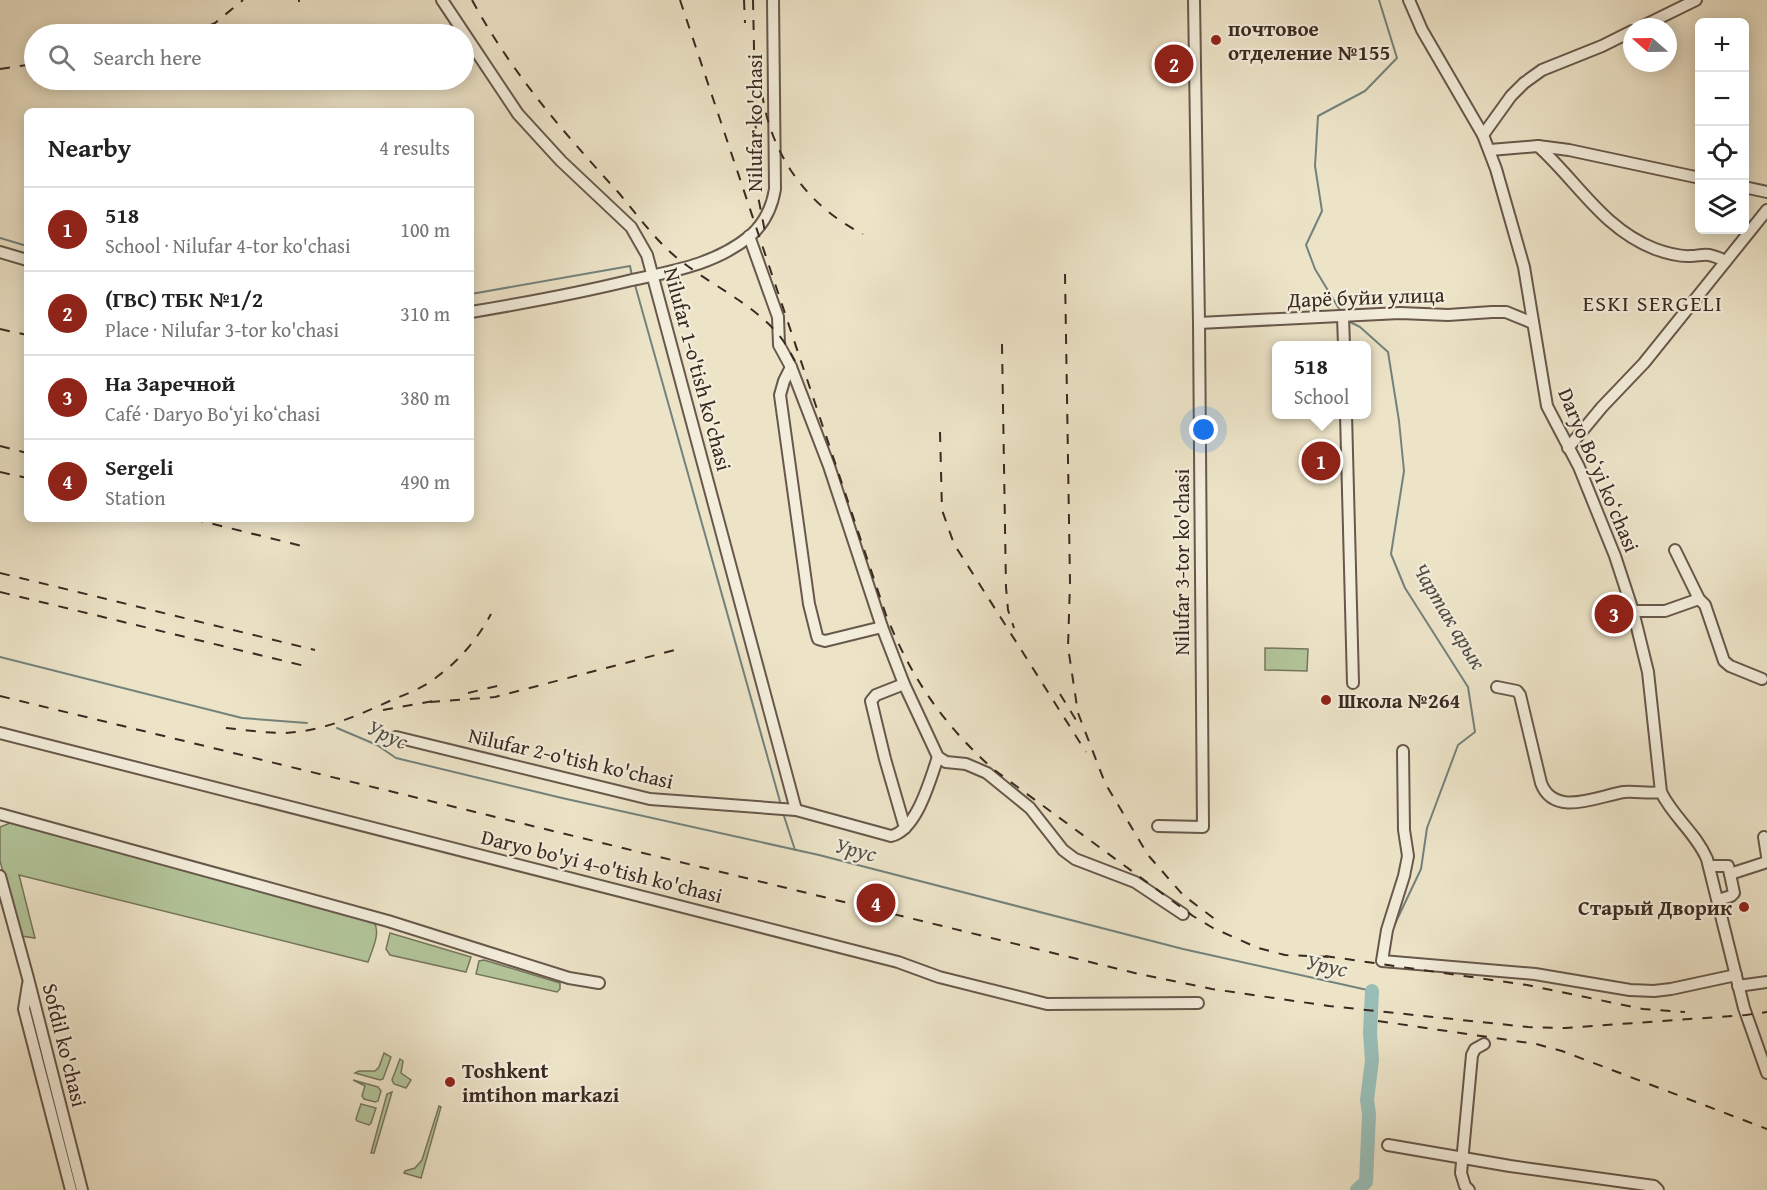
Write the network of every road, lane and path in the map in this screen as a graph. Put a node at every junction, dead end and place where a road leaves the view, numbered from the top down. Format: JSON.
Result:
{"nodes":[{"id":1,"x":442,"y":0,"type":"edge"},
{"id":2,"x":773,"y":0,"type":"edge"},
{"id":3,"x":1194,"y":0,"type":"edge"},
{"id":4,"x":1409,"y":0,"type":"edge"},
{"id":5,"x":1696,"y":0,"type":"edge"},
{"id":6,"x":1659,"y":18,"type":"edge"},
{"id":7,"x":458,"y":24,"type":"edge"},
{"id":8,"x":1623,"y":36,"type":"edge"},
{"id":9,"x":474,"y":48,"type":"edge"},
{"id":10,"x":1483,"y":135,"type":"junction"},
{"id":11,"x":1538,"y":146,"type":"junction"},
{"id":12,"x":1490,"y":150,"type":"junction"},
{"id":13,"x":1695,"y":177,"type":"edge"},
{"id":14,"x":1749,"y":188,"type":"edge"},
{"id":15,"x":1767,"y":192,"type":"edge"},
{"id":16,"x":1767,"y":210,"type":"edge"},
{"id":17,"x":749,"y":236,"type":"junction"},
{"id":18,"x":0,"y":252,"type":"edge"},
{"id":19,"x":24,"y":259,"type":"edge"},
{"id":20,"x":1726,"y":261,"type":"junction"},
{"id":21,"x":653,"y":276,"type":"junction"},
{"id":22,"x":474,"y":311,"type":"edge"},
{"id":23,"x":1343,"y":316,"type":"junction"},
{"id":24,"x":1199,"y":323,"type":"junction"},
{"id":25,"x":1533,"y":323,"type":"junction"},
{"id":26,"x":1344,"y":341,"type":"edge"},
{"id":27,"x":791,"y":366,"type":"junction"},
{"id":28,"x":1346,"y":419,"type":"edge"},
{"id":29,"x":1568,"y":448,"type":"junction"},
{"id":30,"x":1675,"y":550,"type":"dead end"},
{"id":31,"x":1699,"y":599,"type":"junction"},
{"id":32,"x":1633,"y":611,"type":"junction"},
{"id":33,"x":882,"y":627,"type":"junction"},
{"id":34,"x":1762,"y":679,"type":"dead end"},
{"id":35,"x":1353,"y":683,"type":"dead end"},
{"id":36,"x":904,"y":684,"type":"junction"},
{"id":37,"x":1497,"y":687,"type":"dead end"},
{"id":38,"x":0,"y":733,"type":"edge"},
{"id":39,"x":396,"y":737,"type":"dead end"},
{"id":40,"x":1403,"y":751,"type":"dead end"},
{"id":41,"x":938,"y":757,"type":"junction"},
{"id":42,"x":1661,"y":792,"type":"junction"},
{"id":43,"x":796,"y":810,"type":"junction"},
{"id":44,"x":0,"y":814,"type":"edge"},
{"id":45,"x":1158,"y":826,"type":"dead end"},
{"id":46,"x":905,"y":828,"type":"junction"},
{"id":47,"x":1764,"y":837,"type":"dead end"},
{"id":48,"x":1767,"y":858,"type":"edge"},
{"id":49,"x":1709,"y":866,"type":"junction"},
{"id":50,"x":1730,"y":874,"type":"junction"},
{"id":51,"x":0,"y":876,"type":"edge"},
{"id":52,"x":1718,"y":900,"type":"junction"},
{"id":53,"x":1183,"y":914,"type":"dead end"},
{"id":54,"x":1737,"y":980,"type":"junction"},
{"id":55,"x":1767,"y":982,"type":"edge"},
{"id":56,"x":599,"y":983,"type":"dead end"},
{"id":57,"x":1198,"y":1003,"type":"dead end"},
{"id":58,"x":1484,"y":1044,"type":"dead end"},
{"id":59,"x":1767,"y":1073,"type":"edge"},
{"id":60,"x":58,"y":1121,"type":"junction"},
{"id":61,"x":1388,"y":1145,"type":"dead end"},
{"id":62,"x":1462,"y":1158,"type":"junction"},
{"id":63,"x":71,"y":1190,"type":"edge"},
{"id":64,"x":82,"y":1190,"type":"edge"},
{"id":65,"x":1469,"y":1190,"type":"edge"},
{"id":66,"x":1658,"y":1190,"type":"edge"}],
"edges":[{"from":1,"to":7,"type":"street","name":"Nilufar 1-o'tish ko'chasi"},
{"from":2,"to":17,"type":"street","name":"Nilufar ko'chasi"},
{"from":3,"to":24,"type":"street","name":"Nilufar 3-tor ko'chasi"},
{"from":4,"to":10,"type":"street","name":"Daryo Boʻyi koʻchasi"},
{"from":5,"to":6,"type":"street"},
{"from":8,"to":10,"type":"street"},
{"from":9,"to":21,"type":"street","name":"Nilufar 1-o'tish ko'chasi"},
{"from":10,"to":12,"type":"street","name":"Daryo Boʻyi koʻchasi"},
{"from":11,"to":12,"type":"street"},
{"from":11,"to":13,"type":"street"},
{"from":11,"to":20,"type":"street"},
{"from":12,"to":25,"type":"street","name":"Daryo Boʻyi koʻchasi"},
{"from":14,"to":15,"type":"street"},
{"from":16,"to":20,"type":"street"},
{"from":17,"to":21,"type":"street","name":"Nilufar ko'chasi"},
{"from":17,"to":27,"type":"street"},
{"from":18,"to":19,"type":"street"},
{"from":20,"to":29,"type":"street"},
{"from":21,"to":22,"type":"street","name":"Nilufar ko'chasi"},
{"from":21,"to":43,"type":"street","name":"Nilufar 1-o'tish ko'chasi"},
{"from":23,"to":24,"type":"street","name":"Дарё буйи улица"},
{"from":23,"to":25,"type":"street","name":"Дарё буйи улица"},
{"from":23,"to":26,"type":"street"},
{"from":24,"to":45,"type":"street","name":"Nilufar 3-tor ko'chasi"},
{"from":25,"to":29,"type":"street","name":"Daryo Boʻyi koʻchasi"},
{"from":27,"to":33,"type":"street"},
{"from":27,"to":33,"type":"street"},
{"from":28,"to":35,"type":"street"},
{"from":29,"to":32,"type":"street","name":"Daryo Boʻyi koʻchasi"},
{"from":30,"to":31,"type":"street"},
{"from":31,"to":32,"type":"street"},
{"from":31,"to":34,"type":"street"},
{"from":32,"to":42,"type":"street","name":"Daryo Boʻyi koʻchasi"},
{"from":33,"to":36,"type":"street"},
{"from":36,"to":41,"type":"street"},
{"from":36,"to":46,"type":"street"},
{"from":37,"to":42,"type":"street"},
{"from":38,"to":57,"type":"street","name":"Daryo bo'yi 4-o'tish ko'chasi"},
{"from":39,"to":43,"type":"street","name":"Nilufar 2-o'tish ko'chasi"},
{"from":40,"to":54,"type":"street"},
{"from":41,"to":46,"type":"street"},
{"from":41,"to":53,"type":"street"},
{"from":42,"to":49,"type":"street","name":"Daryo Boʻyi koʻchasi"},
{"from":43,"to":46,"type":"street","name":"Nilufar 2-o'tish ko'chasi"},
{"from":44,"to":56,"type":"street"},
{"from":47,"to":48,"type":"street"},
{"from":48,"to":50,"type":"street"},
{"from":49,"to":50,"type":"street"},
{"from":49,"to":52,"type":"street","name":"Daryo Boʻyi koʻchasi"},
{"from":50,"to":52,"type":"street"},
{"from":51,"to":60,"type":"street","name":"Sofdil ko'chasi"},
{"from":52,"to":54,"type":"street","name":"Daryo Boʻyi koʻchasi"},
{"from":54,"to":55,"type":"street"},
{"from":54,"to":59,"type":"street","name":"Daryo Boʻyi koʻchasi"},
{"from":58,"to":62,"type":"street"},
{"from":60,"to":63,"type":"street","name":"Sofdil ko'chasi"},
{"from":60,"to":64,"type":"street","name":"Sofdil ko'chasi"},
{"from":61,"to":62,"type":"street"},
{"from":62,"to":65,"type":"street"},
{"from":62,"to":66,"type":"street"}]}
